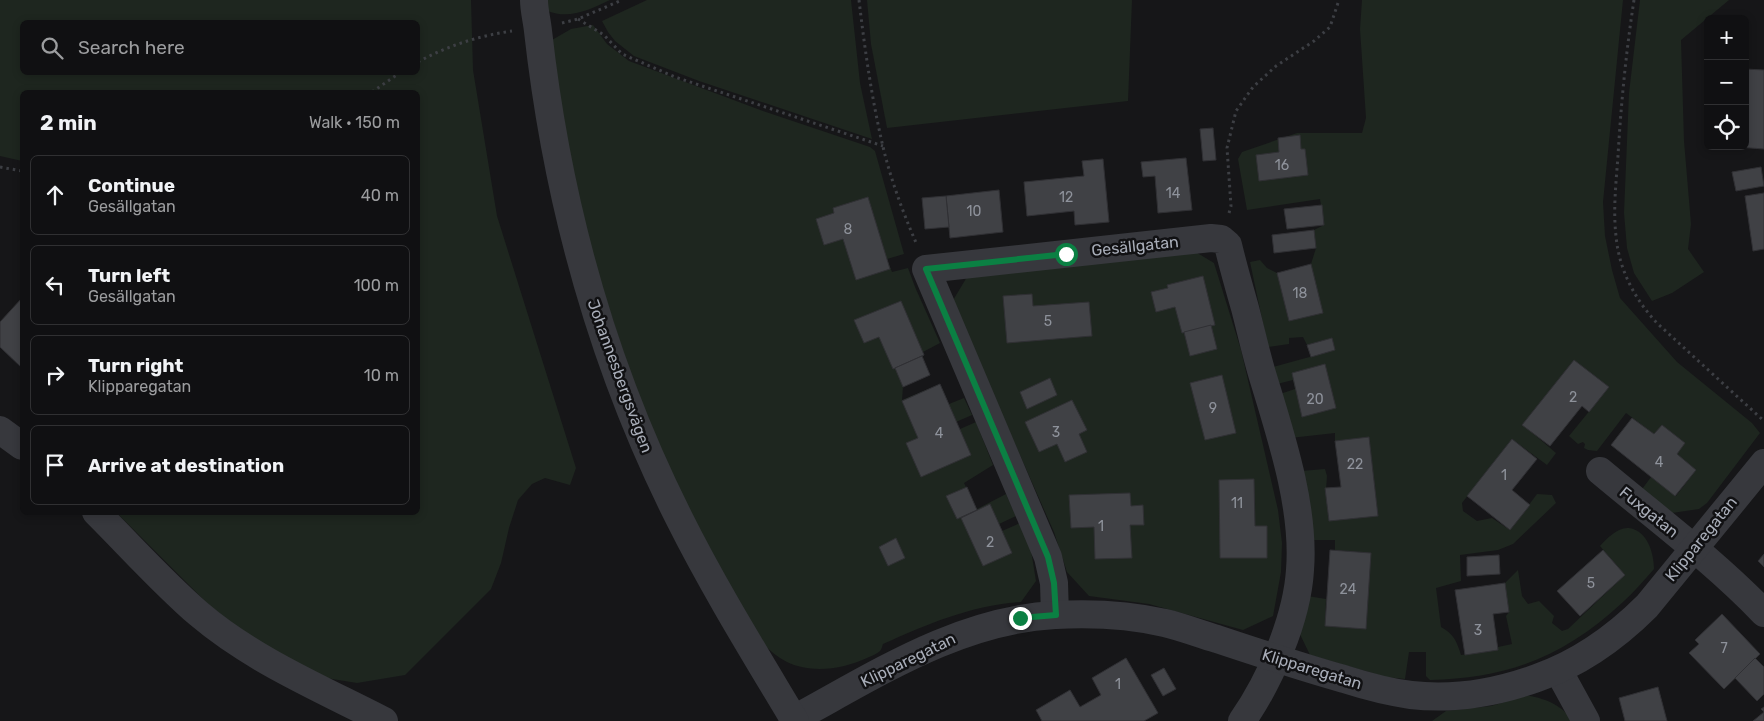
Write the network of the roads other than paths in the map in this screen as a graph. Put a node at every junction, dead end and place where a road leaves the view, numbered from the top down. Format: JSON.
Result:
{"nodes":[{"id":1,"x":534,"y":0,"type":"edge"},
{"id":2,"x":0,"y":430,"type":"edge"},
{"id":3,"x":20,"y":445,"type":"edge"},
{"id":4,"x":1764,"y":463,"type":"edge"},
{"id":5,"x":1600,"y":471,"type":"dead end"},
{"id":6,"x":99,"y":515,"type":"edge"},
{"id":7,"x":1694,"y":548,"type":"junction"},
{"id":8,"x":1764,"y":613,"type":"edge"},
{"id":9,"x":1056,"y":615,"type":"junction"},
{"id":10,"x":1277,"y":658,"type":"junction"},
{"id":11,"x":1558,"y":670,"type":"junction"},
{"id":12,"x":795,"y":720,"type":"edge"},
{"id":13,"x":384,"y":721,"type":"edge"},
{"id":14,"x":1242,"y":721,"type":"edge"},
{"id":15,"x":1586,"y":721,"type":"edge"}],
"edges":[{"from":1,"to":12,"type":"street","name":"Johannesbergsvägen"},
{"from":2,"to":3,"type":"street"},
{"from":4,"to":7,"type":"street","name":"Klipparegatan"},
{"from":5,"to":7,"type":"street","name":"Fuxgatan"},
{"from":6,"to":13,"type":"street"},
{"from":7,"to":8,"type":"street","name":"Fuxgatan"},
{"from":7,"to":11,"type":"street","name":"Klipparegatan"},
{"from":9,"to":10,"type":"street","name":"Klipparegatan"},
{"from":9,"to":10,"type":"street","name":"Gesällgatan"},
{"from":9,"to":12,"type":"street","name":"Klipparegatan"},
{"from":10,"to":11,"type":"street","name":"Klipparegatan"},
{"from":10,"to":14,"type":"street"},
{"from":11,"to":15,"type":"street"}]}
